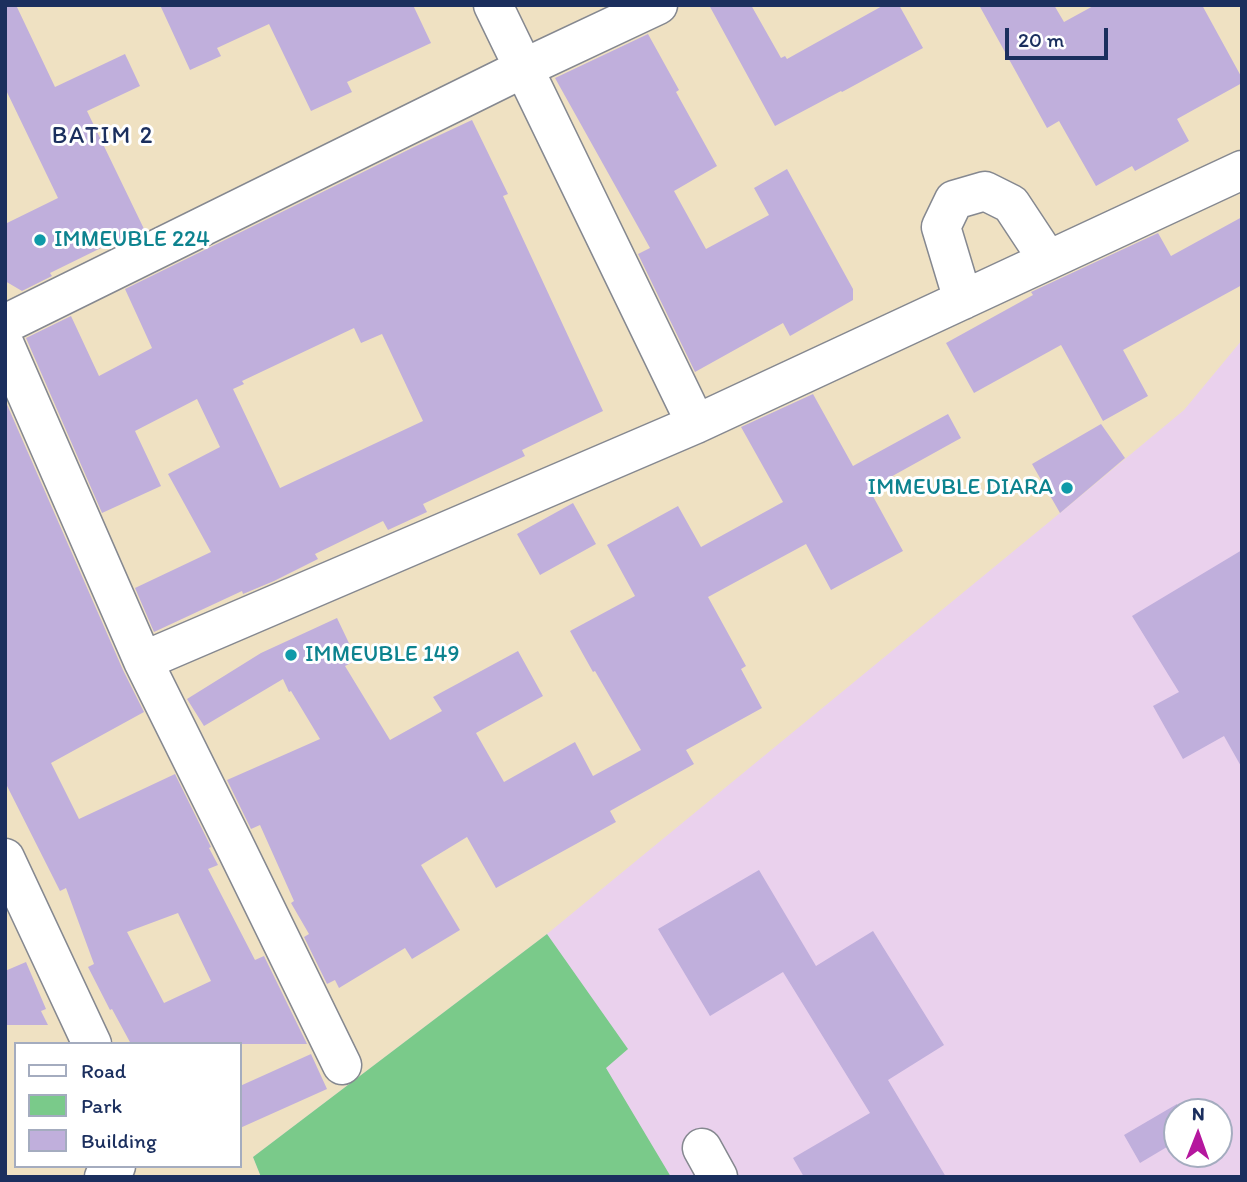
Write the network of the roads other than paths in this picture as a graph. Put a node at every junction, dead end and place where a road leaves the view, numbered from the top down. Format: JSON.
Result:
{"nodes":[{"id":1,"x":493,"y":5,"type":"edge"},
{"id":2,"x":658,"y":5,"type":"edge"},
{"id":3,"x":524,"y":68,"type":"junction"},
{"id":4,"x":1242,"y":170,"type":"edge"},
{"id":5,"x":1048,"y":260,"type":"junction"},
{"id":6,"x":963,"y":300,"type":"junction"},
{"id":7,"x":5,"y":324,"type":"edge"},
{"id":8,"x":5,"y":345,"type":"edge"},
{"id":9,"x":696,"y":424,"type":"junction"},
{"id":10,"x":143,"y":661,"type":"junction"},
{"id":11,"x":5,"y":858,"type":"edge"},
{"id":12,"x":91,"y":1042,"type":"edge"},
{"id":13,"x":342,"y":1065,"type":"dead end"}],
"edges":[{"from":1,"to":3,"type":"street"},
{"from":2,"to":3,"type":"street"},
{"from":3,"to":7,"type":"street"},
{"from":3,"to":9,"type":"street"},
{"from":4,"to":5,"type":"street"},
{"from":5,"to":6,"type":"street"},
{"from":5,"to":6,"type":"street"},
{"from":6,"to":9,"type":"street"},
{"from":8,"to":10,"type":"street"},
{"from":9,"to":10,"type":"street"},
{"from":10,"to":13,"type":"street"},
{"from":11,"to":12,"type":"street"}]}
